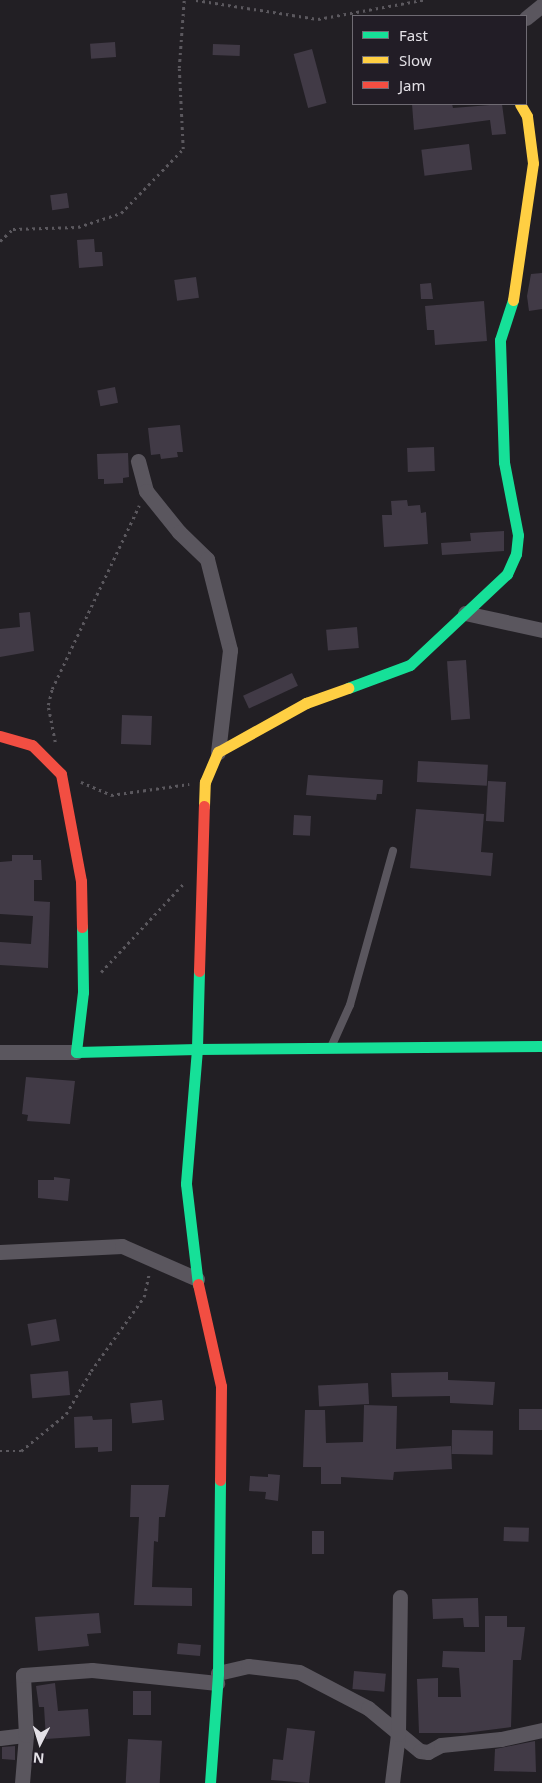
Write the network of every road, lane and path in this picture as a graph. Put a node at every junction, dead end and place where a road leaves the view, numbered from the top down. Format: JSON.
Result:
{"nodes":[{"id":1,"x":184,"y":0,"type":"edge"},
{"id":2,"x":196,"y":0,"type":"edge"},
{"id":3,"x":422,"y":0,"type":"edge"},
{"id":4,"x":542,"y":4,"type":"edge"},
{"id":5,"x":527,"y":17,"type":"edge"},
{"id":6,"x":521,"y":105,"type":"edge"},
{"id":7,"x":0,"y":241,"type":"edge"},
{"id":8,"x":138,"y":461,"type":"dead end"},
{"id":9,"x":146,"y":491,"type":"junction"},
{"id":10,"x":465,"y":612,"type":"junction"},
{"id":11,"x":542,"y":630,"type":"edge"},
{"id":12,"x":0,"y":736,"type":"edge"},
{"id":13,"x":56,"y":744,"type":"dead end"},
{"id":14,"x":218,"y":752,"type":"junction"},
{"id":15,"x":61,"y":774,"type":"junction"},
{"id":16,"x":206,"y":782,"type":"junction"},
{"id":17,"x":393,"y":851,"type":"dead end"},
{"id":18,"x":185,"y":882,"type":"dead end"},
{"id":19,"x":83,"y":992,"type":"junction"},
{"id":20,"x":332,"y":1046,"type":"junction"},
{"id":21,"x":542,"y":1046,"type":"edge"},
{"id":22,"x":197,"y":1049,"type":"junction"},
{"id":23,"x":0,"y":1052,"type":"edge"},
{"id":24,"x":76,"y":1052,"type":"junction"},
{"id":25,"x":0,"y":1252,"type":"edge"},
{"id":26,"x":152,"y":1259,"type":"junction"},
{"id":27,"x":197,"y":1279,"type":"junction"},
{"id":28,"x":0,"y":1451,"type":"edge"},
{"id":29,"x":400,"y":1597,"type":"dead end"},
{"id":30,"x":218,"y":1678,"type":"junction"},
{"id":31,"x":542,"y":1730,"type":"edge"},
{"id":32,"x":398,"y":1734,"type":"junction"},
{"id":33,"x":26,"y":1736,"type":"junction"},
{"id":34,"x":0,"y":1738,"type":"edge"},
{"id":35,"x":22,"y":1783,"type":"edge"},
{"id":36,"x":210,"y":1783,"type":"edge"},
{"id":37,"x":392,"y":1783,"type":"edge"}],
"edges":[{"from":1,"to":7,"type":"path"},
{"from":2,"to":3,"type":"path"},
{"from":4,"to":5,"type":"street"},
{"from":6,"to":10,"type":"street"},
{"from":8,"to":9,"type":"street"},
{"from":9,"to":13,"type":"path"},
{"from":9,"to":14,"type":"street"},
{"from":10,"to":11,"type":"street"},
{"from":10,"to":14,"type":"street"},
{"from":12,"to":15,"type":"street"},
{"from":14,"to":16,"type":"street"},
{"from":15,"to":16,"type":"path"},
{"from":15,"to":19,"type":"street"},
{"from":16,"to":22,"type":"street"},
{"from":17,"to":20,"type":"lane"},
{"from":18,"to":19,"type":"path"},
{"from":19,"to":24,"type":"street"},
{"from":20,"to":21,"type":"street"},
{"from":20,"to":22,"type":"street"},
{"from":22,"to":24,"type":"street"},
{"from":22,"to":27,"type":"street"},
{"from":23,"to":24,"type":"street"},
{"from":25,"to":26,"type":"street"},
{"from":26,"to":27,"type":"street"},
{"from":26,"to":28,"type":"path"},
{"from":27,"to":30,"type":"street"},
{"from":29,"to":32,"type":"street"},
{"from":30,"to":32,"type":"street"},
{"from":30,"to":33,"type":"street"},
{"from":30,"to":36,"type":"street"},
{"from":31,"to":32,"type":"street"},
{"from":32,"to":37,"type":"street"},
{"from":33,"to":34,"type":"street"},
{"from":33,"to":35,"type":"street"}]}
